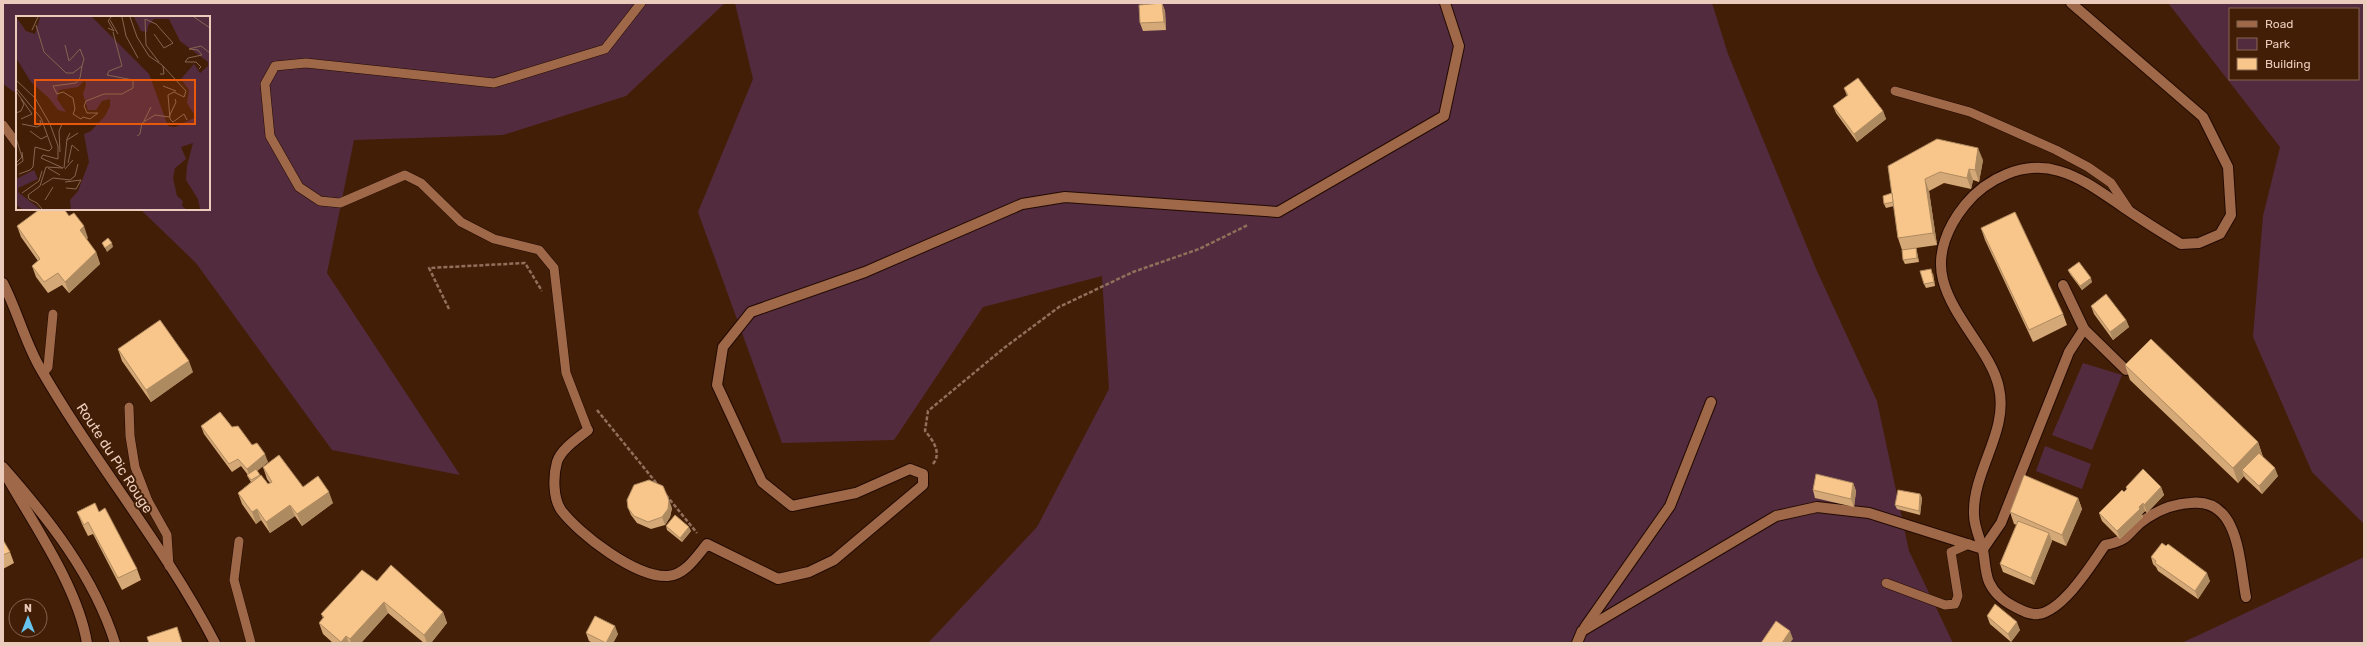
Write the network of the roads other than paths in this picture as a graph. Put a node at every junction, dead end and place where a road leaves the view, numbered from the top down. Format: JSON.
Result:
{"nodes":[{"id":1,"x":641,"y":3,"type":"edge"},
{"id":2,"x":1445,"y":3,"type":"edge"},
{"id":3,"x":2071,"y":3,"type":"edge"},
{"id":4,"x":1895,"y":90,"type":"dead end"},
{"id":5,"x":3,"y":125,"type":"edge"},
{"id":6,"x":16,"y":143,"type":"edge"},
{"id":7,"x":2131,"y":212,"type":"junction"},
{"id":8,"x":3,"y":283,"type":"edge"},
{"id":9,"x":2063,"y":286,"type":"dead end"},
{"id":10,"x":53,"y":314,"type":"dead end"},
{"id":11,"x":2084,"y":329,"type":"junction"},
{"id":12,"x":2126,"y":370,"type":"edge"},
{"id":13,"x":44,"y":373,"type":"junction"},
{"id":14,"x":1711,"y":402,"type":"dead end"},
{"id":15,"x":129,"y":407,"type":"dead end"},
{"id":16,"x":588,"y":430,"type":"joint"},
{"id":17,"x":3,"y":466,"type":"edge"},
{"id":18,"x":3,"y":470,"type":"edge"},
{"id":19,"x":239,"y":541,"type":"dead end"},
{"id":20,"x":1968,"y":544,"type":"junction"},
{"id":21,"x":1983,"y":549,"type":"junction"},
{"id":22,"x":169,"y":567,"type":"junction"},
{"id":23,"x":1886,"y":583,"type":"dead end"},
{"id":24,"x":2246,"y":598,"type":"dead end"},
{"id":25,"x":1582,"y":630,"type":"junction"},
{"id":26,"x":87,"y":643,"type":"edge"},
{"id":27,"x":115,"y":643,"type":"edge"},
{"id":28,"x":215,"y":643,"type":"edge"},
{"id":29,"x":251,"y":643,"type":"edge"},
{"id":30,"x":1577,"y":643,"type":"edge"}],
"edges":[{"from":1,"to":16,"type":"lane"},
{"from":2,"to":16,"type":"street"},
{"from":3,"to":7,"type":"street"},
{"from":4,"to":7,"type":"lane"},
{"from":5,"to":6,"type":"lane"},
{"from":7,"to":21,"type":"street"},
{"from":8,"to":13,"type":"street","name":"Route du Pic Rouge"},
{"from":9,"to":11,"type":"street"},
{"from":10,"to":13,"type":"lane"},
{"from":11,"to":12,"type":"street"},
{"from":11,"to":21,"type":"street"},
{"from":13,"to":22,"type":"street","name":"Route du Pic Rouge"},
{"from":14,"to":25,"type":"street"},
{"from":15,"to":22,"type":"lane"},
{"from":17,"to":27,"type":"street"},
{"from":18,"to":26,"type":"street"},
{"from":19,"to":29,"type":"lane"},
{"from":20,"to":21,"type":"street"},
{"from":20,"to":23,"type":"lane"},
{"from":20,"to":25,"type":"street"},
{"from":21,"to":24,"type":"street"},
{"from":22,"to":28,"type":"street","name":"Route du Pic Rouge"},
{"from":25,"to":30,"type":"street"}]}
